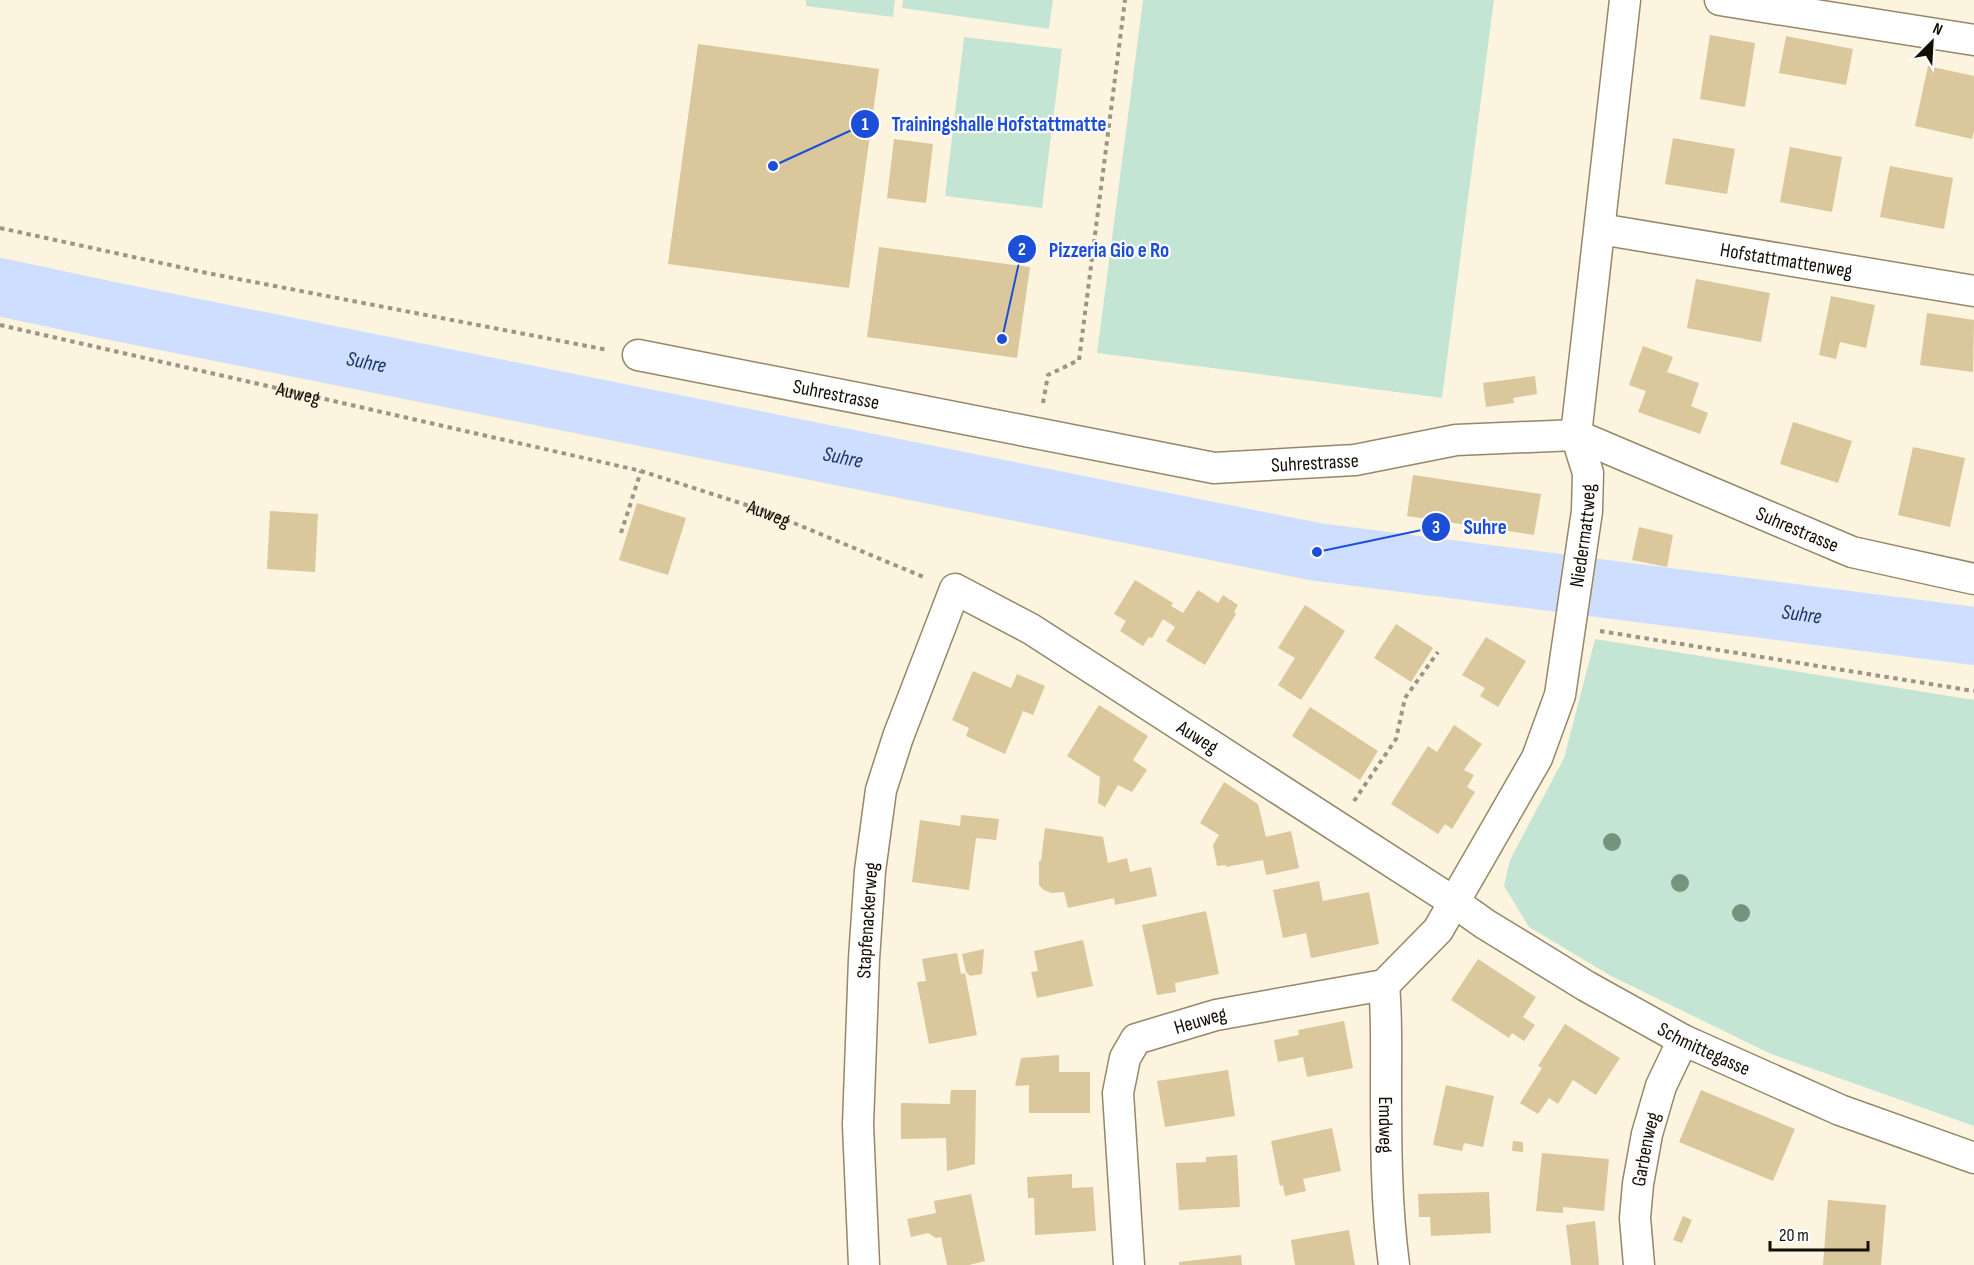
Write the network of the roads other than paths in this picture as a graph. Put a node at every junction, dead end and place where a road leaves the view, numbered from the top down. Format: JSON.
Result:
{"nodes":[{"id":1,"x":1625,"y":0,"type":"edge"},
{"id":2,"x":1720,"y":0,"type":"edge"},
{"id":3,"x":1974,"y":40,"type":"edge"},
{"id":4,"x":1600,"y":229,"type":"junction"},
{"id":5,"x":1974,"y":291,"type":"edge"},
{"id":6,"x":638,"y":354,"type":"road end"},
{"id":7,"x":1576,"y":435,"type":"junction"},
{"id":8,"x":1974,"y":579,"type":"edge"},
{"id":9,"x":955,"y":589,"type":"joint"},
{"id":10,"x":1454,"y":902,"type":"junction"},
{"id":11,"x":1384,"y":985,"type":"junction"},
{"id":12,"x":1683,"y":1040,"type":"junction"},
{"id":13,"x":1974,"y":1158,"type":"edge"},
{"id":14,"x":864,"y":1265,"type":"edge"},
{"id":15,"x":1129,"y":1265,"type":"edge"},
{"id":16,"x":1394,"y":1265,"type":"edge"},
{"id":17,"x":1639,"y":1265,"type":"edge"}],
"edges":[{"from":1,"to":4,"type":"street","name":"Niedermattweg"},
{"from":2,"to":3,"type":"street"},
{"from":4,"to":5,"type":"street","name":"Hofstattmattenweg"},
{"from":4,"to":7,"type":"street","name":"Niedermattweg"},
{"from":6,"to":7,"type":"street","name":"Suhrestrasse"},
{"from":7,"to":8,"type":"street","name":"Suhrestrasse"},
{"from":7,"to":10,"type":"street","name":"Niedermattweg"},
{"from":9,"to":10,"type":"street","name":"Auweg"},
{"from":9,"to":14,"type":"street","name":"Stapfenackerweg"},
{"from":10,"to":11,"type":"street"},
{"from":10,"to":12,"type":"street","name":"Schmittegasse"},
{"from":11,"to":15,"type":"street","name":"Heuweg"},
{"from":11,"to":16,"type":"street","name":"Emdweg"},
{"from":12,"to":13,"type":"street","name":"Schmittegasse"},
{"from":12,"to":17,"type":"street","name":"Garbenweg"}]}
